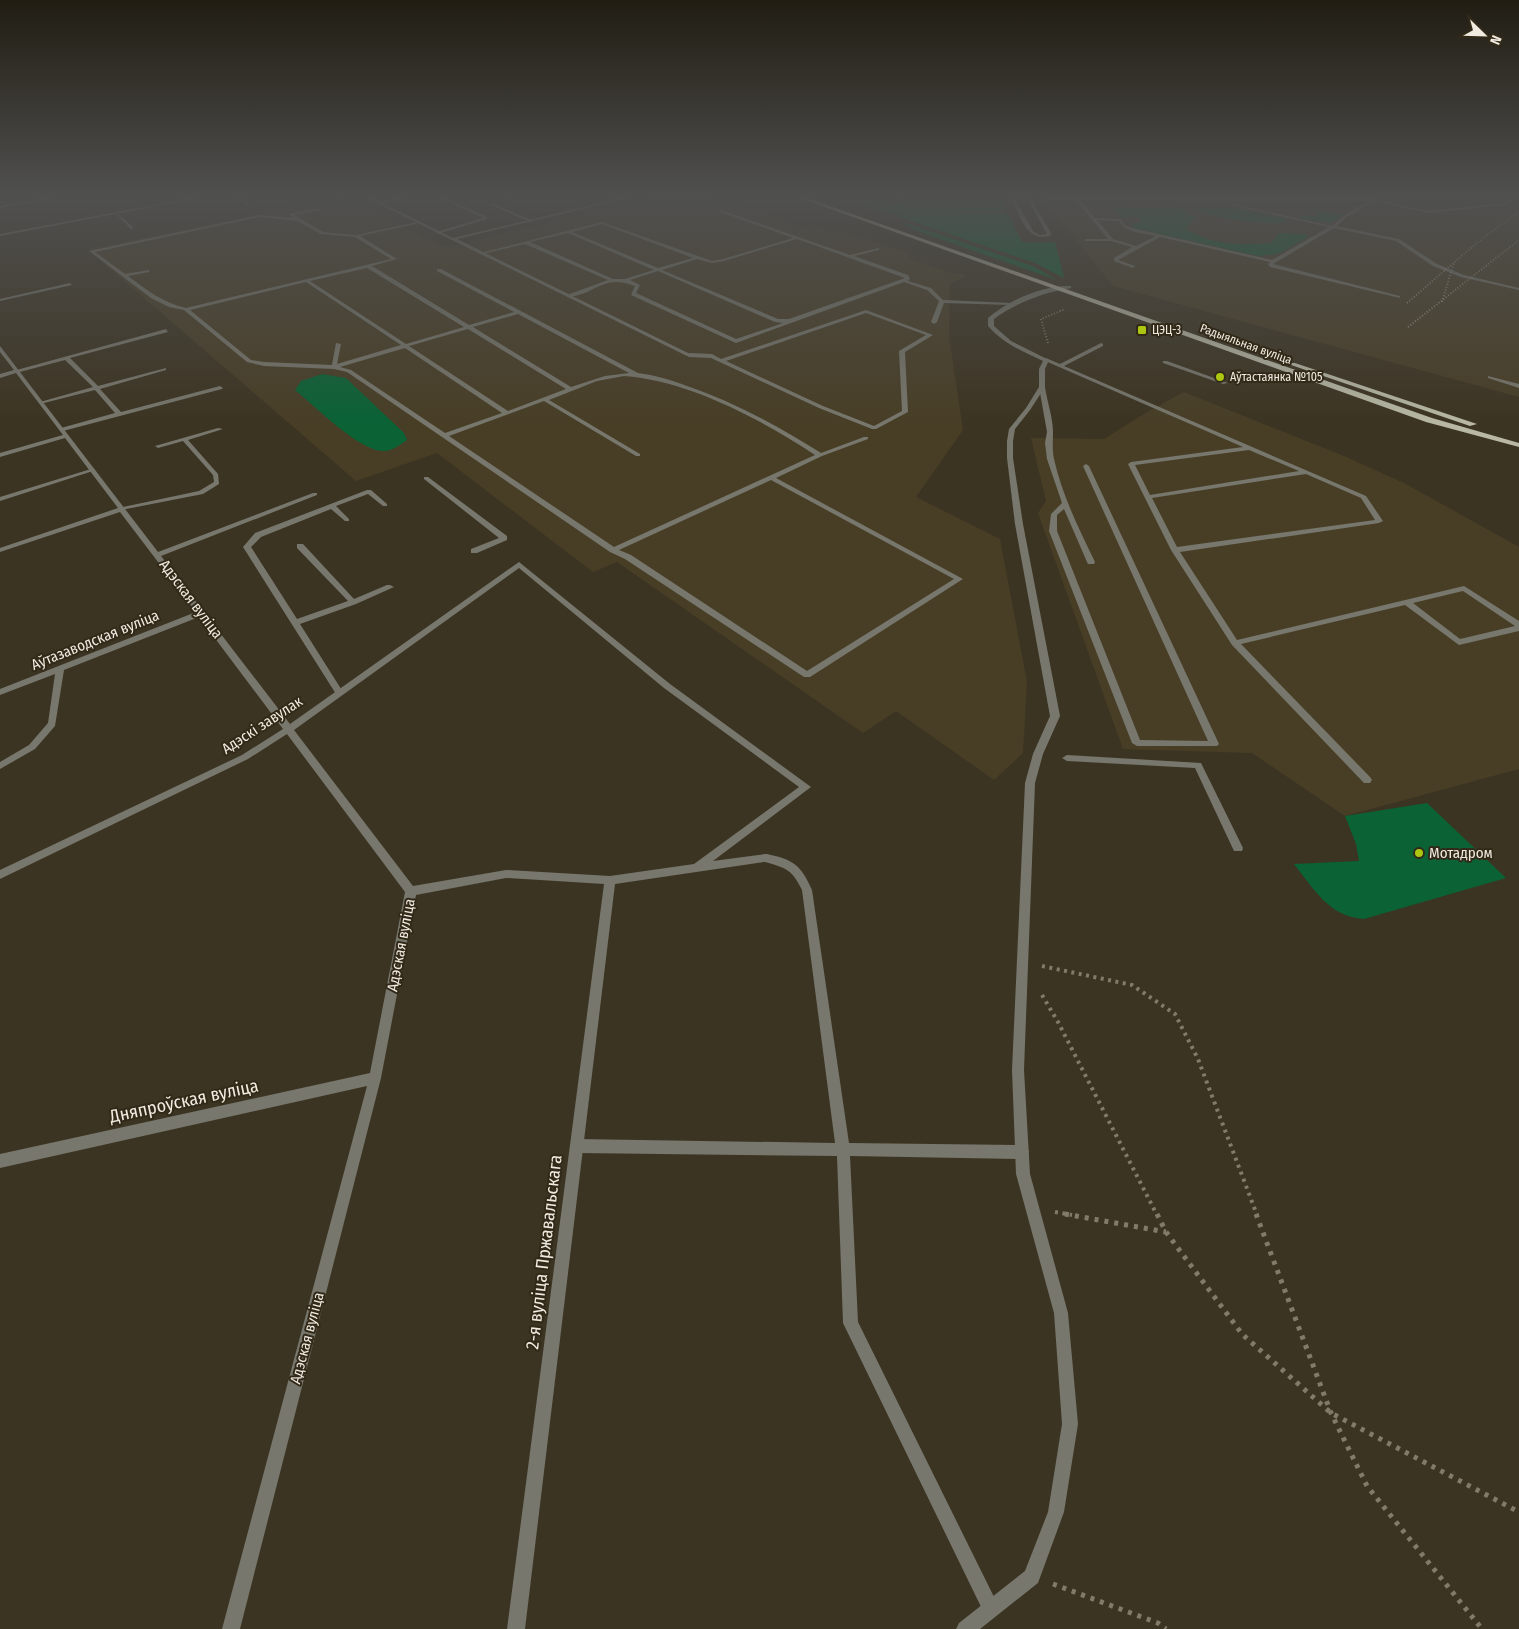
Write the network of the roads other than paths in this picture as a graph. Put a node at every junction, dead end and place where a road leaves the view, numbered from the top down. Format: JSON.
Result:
{"nodes":[{"id":1,"x":120,"y":273,"type":"edge"},
{"id":2,"x":138,"y":273,"type":"edge"},
{"id":3,"x":339,"y":273,"type":"edge"},
{"id":4,"x":379,"y":273,"type":"edge"},
{"id":5,"x":445,"y":273,"type":"edge"},
{"id":6,"x":523,"y":273,"type":"edge"},
{"id":7,"x":596,"y":273,"type":"edge"},
{"id":8,"x":649,"y":273,"type":"edge"},
{"id":9,"x":666,"y":273,"type":"edge"},
{"id":10,"x":898,"y":273,"type":"edge"},
{"id":11,"x":1011,"y":273,"type":"edge"},
{"id":12,"x":1030,"y":273,"type":"edge"},
{"id":13,"x":1301,"y":273,"type":"edge"},
{"id":14,"x":1455,"y":273,"type":"edge"},
{"id":15,"x":124,"y":276,"type":"junction"},
{"id":16,"x":612,"y":280,"type":"junction"},
{"id":17,"x":625,"y":280,"type":"junction"},
{"id":18,"x":307,"y":281,"type":"junction"},
{"id":19,"x":905,"y":281,"type":"junction"},
{"id":20,"x":70,"y":284,"type":"dead end"},
{"id":21,"x":1069,"y":287,"type":"junction"},
{"id":22,"x":1053,"y":288,"type":"junction"},
{"id":23,"x":1519,"y":288,"type":"edge"},
{"id":24,"x":569,"y":296,"type":"junction"},
{"id":25,"x":1398,"y":297,"type":"dead end"},
{"id":26,"x":0,"y":300,"type":"edge"},
{"id":27,"x":942,"y":301,"type":"junction"},
{"id":28,"x":1011,"y":304,"type":"junction"},
{"id":29,"x":186,"y":309,"type":"junction"},
{"id":30,"x":519,"y":312,"type":"junction"},
{"id":31,"x":790,"y":321,"type":"junction"},
{"id":32,"x":934,"y":322,"type":"dead end"},
{"id":33,"x":467,"y":327,"type":"junction"},
{"id":34,"x":166,"y":331,"type":"dead end"},
{"id":35,"x":338,"y":344,"type":"dead end"},
{"id":36,"x":404,"y":345,"type":"junction"},
{"id":37,"x":1100,"y":345,"type":"dead end"},
{"id":38,"x":0,"y":348,"type":"edge"},
{"id":39,"x":66,"y":358,"type":"junction"},
{"id":40,"x":1046,"y":360,"type":"junction"},
{"id":41,"x":721,"y":361,"type":"junction"},
{"id":42,"x":1165,"y":362,"type":"dead end"},
{"id":43,"x":1060,"y":366,"type":"junction"},
{"id":44,"x":334,"y":367,"type":"junction"},
{"id":45,"x":164,"y":370,"type":"dead end"},
{"id":46,"x":16,"y":371,"type":"junction"},
{"id":47,"x":639,"y":375,"type":"junction"},
{"id":48,"x":0,"y":376,"type":"edge"},
{"id":49,"x":1490,"y":377,"type":"dead end"},
{"id":50,"x":1225,"y":383,"type":"dead end"},
{"id":51,"x":1518,"y":385,"type":"edge"},
{"id":52,"x":96,"y":388,"type":"junction"},
{"id":53,"x":220,"y":388,"type":"dead end"},
{"id":54,"x":1042,"y":388,"type":"junction"},
{"id":55,"x":571,"y":389,"type":"junction"},
{"id":56,"x":544,"y":399,"type":"junction"},
{"id":57,"x":42,"y":403,"type":"junction"},
{"id":58,"x":507,"y":413,"type":"junction"},
{"id":59,"x":120,"y":415,"type":"junction"},
{"id":60,"x":63,"y":429,"type":"junction"},
{"id":61,"x":220,"y":429,"type":"dead end"},
{"id":62,"x":67,"y":436,"type":"junction"},
{"id":63,"x":444,"y":436,"type":"junction"},
{"id":64,"x":1519,"y":437,"type":"edge"},
{"id":65,"x":866,"y":438,"type":"dead end"},
{"id":66,"x":184,"y":439,"type":"junction"},
{"id":67,"x":1519,"y":445,"type":"edge"},
{"id":68,"x":158,"y":446,"type":"dead end"},
{"id":69,"x":1252,"y":447,"type":"junction"},
{"id":70,"x":0,"y":455,"type":"edge"},
{"id":71,"x":638,"y":455,"type":"dead end"},
{"id":72,"x":820,"y":455,"type":"junction"},
{"id":73,"x":1086,"y":466,"type":"dead end"},
{"id":74,"x":94,"y":470,"type":"junction"},
{"id":75,"x":1307,"y":472,"type":"junction"},
{"id":76,"x":770,"y":477,"type":"junction"},
{"id":77,"x":426,"y":478,"type":"dead end"},
{"id":78,"x":315,"y":494,"type":"dead end"},
{"id":79,"x":1148,"y":497,"type":"junction"},
{"id":80,"x":0,"y":499,"type":"edge"},
{"id":81,"x":1065,"y":504,"type":"junction"},
{"id":82,"x":385,"y":505,"type":"dead end"},
{"id":83,"x":332,"y":506,"type":"junction"},
{"id":84,"x":122,"y":509,"type":"junction"},
{"id":85,"x":347,"y":520,"type":"dead end"},
{"id":86,"x":300,"y":546,"type":"dead end"},
{"id":87,"x":0,"y":550,"type":"edge"},
{"id":88,"x":614,"y":550,"type":"junction"},
{"id":89,"x":1176,"y":550,"type":"junction"},
{"id":90,"x":474,"y":551,"type":"dead end"},
{"id":91,"x":157,"y":555,"type":"junction"},
{"id":92,"x":1091,"y":562,"type":"dead end"},
{"id":93,"x":390,"y":587,"type":"dead end"},
{"id":94,"x":353,"y":602,"type":"junction"},
{"id":95,"x":1407,"y":602,"type":"junction"},
{"id":96,"x":201,"y":613,"type":"junction"},
{"id":97,"x":296,"y":623,"type":"junction"},
{"id":98,"x":1519,"y":627,"type":"edge"},
{"id":99,"x":1235,"y":643,"type":"junction"},
{"id":100,"x":60,"y":668,"type":"junction"},
{"id":101,"x":0,"y":692,"type":"edge"},
{"id":102,"x":339,"y":692,"type":"junction"},
{"id":103,"x":289,"y":729,"type":"junction"},
{"id":104,"x":1067,"y":758,"type":"dead end"},
{"id":105,"x":0,"y":766,"type":"edge"},
{"id":106,"x":1368,"y":780,"type":"dead end"},
{"id":107,"x":1238,"y":848,"type":"dead end"},
{"id":108,"x":696,"y":868,"type":"junction"},
{"id":109,"x":0,"y":875,"type":"edge"},
{"id":110,"x":610,"y":880,"type":"junction"},
{"id":111,"x":411,"y":891,"type":"junction"},
{"id":112,"x":375,"y":1078,"type":"junction"},
{"id":113,"x":576,"y":1146,"type":"junction"},
{"id":114,"x":843,"y":1150,"type":"junction"},
{"id":115,"x":1022,"y":1152,"type":"junction"},
{"id":116,"x":0,"y":1161,"type":"edge"},
{"id":117,"x":991,"y":1609,"type":"junction"},
{"id":118,"x":231,"y":1629,"type":"edge"},
{"id":119,"x":516,"y":1629,"type":"edge"},
{"id":120,"x":966,"y":1629,"type":"edge"}],
"edges":[{"from":1,"to":15,"type":"street"},
{"from":2,"to":15,"type":"street"},
{"from":3,"to":18,"type":"street"},
{"from":4,"to":33,"type":"street"},
{"from":5,"to":30,"type":"street"},
{"from":6,"to":24,"type":"street"},
{"from":7,"to":16,"type":"street"},
{"from":8,"to":17,"type":"street"},
{"from":9,"to":31,"type":"street"},
{"from":10,"to":19,"type":"street"},
{"from":11,"to":22,"type":"main road","name":"Радыяльная вуліца"},
{"from":12,"to":21,"type":"main road","name":"Радыяльная вуліца"},
{"from":13,"to":25,"type":"street"},
{"from":14,"to":23,"type":"street"},
{"from":15,"to":29,"type":"street"},
{"from":16,"to":17,"type":"street"},
{"from":16,"to":24,"type":"street"},
{"from":17,"to":31,"type":"street"},
{"from":18,"to":29,"type":"street"},
{"from":18,"to":36,"type":"street"},
{"from":19,"to":27,"type":"street"},
{"from":19,"to":31,"type":"street"},
{"from":20,"to":26,"type":"street"},
{"from":21,"to":22,"type":"street"},
{"from":21,"to":64,"type":"main road","name":"Радыяльная вуліца"},
{"from":22,"to":28,"type":"street"},
{"from":22,"to":67,"type":"main road","name":"Радыяльная вуліца"},
{"from":24,"to":41,"type":"street"},
{"from":27,"to":28,"type":"street"},
{"from":27,"to":32,"type":"street"},
{"from":28,"to":40,"type":"street"},
{"from":29,"to":44,"type":"street"},
{"from":30,"to":33,"type":"street"},
{"from":30,"to":47,"type":"street"},
{"from":33,"to":36,"type":"street"},
{"from":33,"to":55,"type":"street"},
{"from":34,"to":39,"type":"street"},
{"from":35,"to":44,"type":"street"},
{"from":36,"to":44,"type":"street"},
{"from":36,"to":58,"type":"street"},
{"from":37,"to":43,"type":"street"},
{"from":38,"to":46,"type":"street","name":"Адэская вуліца"},
{"from":39,"to":46,"type":"street"},
{"from":39,"to":52,"type":"street"},
{"from":40,"to":43,"type":"street"},
{"from":40,"to":54,"type":"street"},
{"from":41,"to":41,"type":"street"},
{"from":42,"to":50,"type":"street"},
{"from":43,"to":69,"type":"street"},
{"from":44,"to":63,"type":"street"},
{"from":45,"to":52,"type":"street"},
{"from":46,"to":48,"type":"street"},
{"from":46,"to":57,"type":"street","name":"Адэская вуліца"},
{"from":47,"to":55,"type":"street"},
{"from":47,"to":72,"type":"street"},
{"from":49,"to":51,"type":"street"},
{"from":52,"to":57,"type":"street"},
{"from":52,"to":59,"type":"street"},
{"from":53,"to":59,"type":"street"},
{"from":54,"to":81,"type":"street"},
{"from":54,"to":115,"type":"street"},
{"from":55,"to":56,"type":"street"},
{"from":56,"to":58,"type":"street"},
{"from":56,"to":71,"type":"street"},
{"from":57,"to":60,"type":"street","name":"Адэская вуліца"},
{"from":58,"to":63,"type":"street"},
{"from":59,"to":60,"type":"street"},
{"from":60,"to":62,"type":"street","name":"Адэская вуліца"},
{"from":61,"to":66,"type":"street"},
{"from":62,"to":70,"type":"street"},
{"from":62,"to":74,"type":"street","name":"Адэская вуліца"},
{"from":63,"to":88,"type":"street"},
{"from":65,"to":72,"type":"street"},
{"from":66,"to":68,"type":"street"},
{"from":66,"to":84,"type":"street"},
{"from":69,"to":75,"type":"street"},
{"from":69,"to":79,"type":"street"},
{"from":72,"to":76,"type":"street"},
{"from":73,"to":81,"type":"street"},
{"from":74,"to":80,"type":"street"},
{"from":74,"to":84,"type":"street","name":"Адэская вуліца"},
{"from":75,"to":79,"type":"street"},
{"from":75,"to":89,"type":"street"},
{"from":76,"to":88,"type":"street"},
{"from":76,"to":88,"type":"street"},
{"from":77,"to":90,"type":"street"},
{"from":78,"to":91,"type":"street"},
{"from":79,"to":89,"type":"street"},
{"from":81,"to":92,"type":"street"},
{"from":82,"to":83,"type":"street"},
{"from":83,"to":85,"type":"street"},
{"from":83,"to":97,"type":"street"},
{"from":84,"to":87,"type":"street"},
{"from":84,"to":91,"type":"street","name":"Адэская вуліца"},
{"from":86,"to":94,"type":"street"},
{"from":89,"to":99,"type":"street"},
{"from":91,"to":96,"type":"street","name":"Адэская вуліца"},
{"from":93,"to":94,"type":"street"},
{"from":94,"to":97,"type":"street"},
{"from":95,"to":98,"type":"street"},
{"from":95,"to":98,"type":"street"},
{"from":95,"to":99,"type":"street"},
{"from":96,"to":100,"type":"street","name":"Аўтазаводская вуліца"},
{"from":96,"to":103,"type":"street","name":"Адэская вуліца"},
{"from":97,"to":102,"type":"street"},
{"from":99,"to":106,"type":"street"},
{"from":100,"to":101,"type":"street","name":"Аўтазаводская вуліца"},
{"from":100,"to":105,"type":"street"},
{"from":102,"to":103,"type":"street","name":"Адэскі завулак"},
{"from":102,"to":108,"type":"street","name":"Адэскі завулак"},
{"from":103,"to":109,"type":"street","name":"Адэскі завулак"},
{"from":103,"to":111,"type":"street","name":"Адэская вуліца"},
{"from":104,"to":107,"type":"street"},
{"from":108,"to":110,"type":"street"},
{"from":108,"to":114,"type":"street"},
{"from":110,"to":111,"type":"street"},
{"from":110,"to":113,"type":"street","name":"2-я вуліца Пржавальскага"},
{"from":111,"to":112,"type":"street","name":"Адэская вуліца"},
{"from":112,"to":116,"type":"street","name":"Дняпроўская вуліца"},
{"from":112,"to":118,"type":"street","name":"Адэская вуліца"},
{"from":113,"to":114,"type":"street"},
{"from":113,"to":119,"type":"street","name":"2-я вуліца Пржавальскага"},
{"from":114,"to":115,"type":"street"},
{"from":114,"to":117,"type":"street"},
{"from":115,"to":117,"type":"street"},
{"from":117,"to":120,"type":"street"}]}
